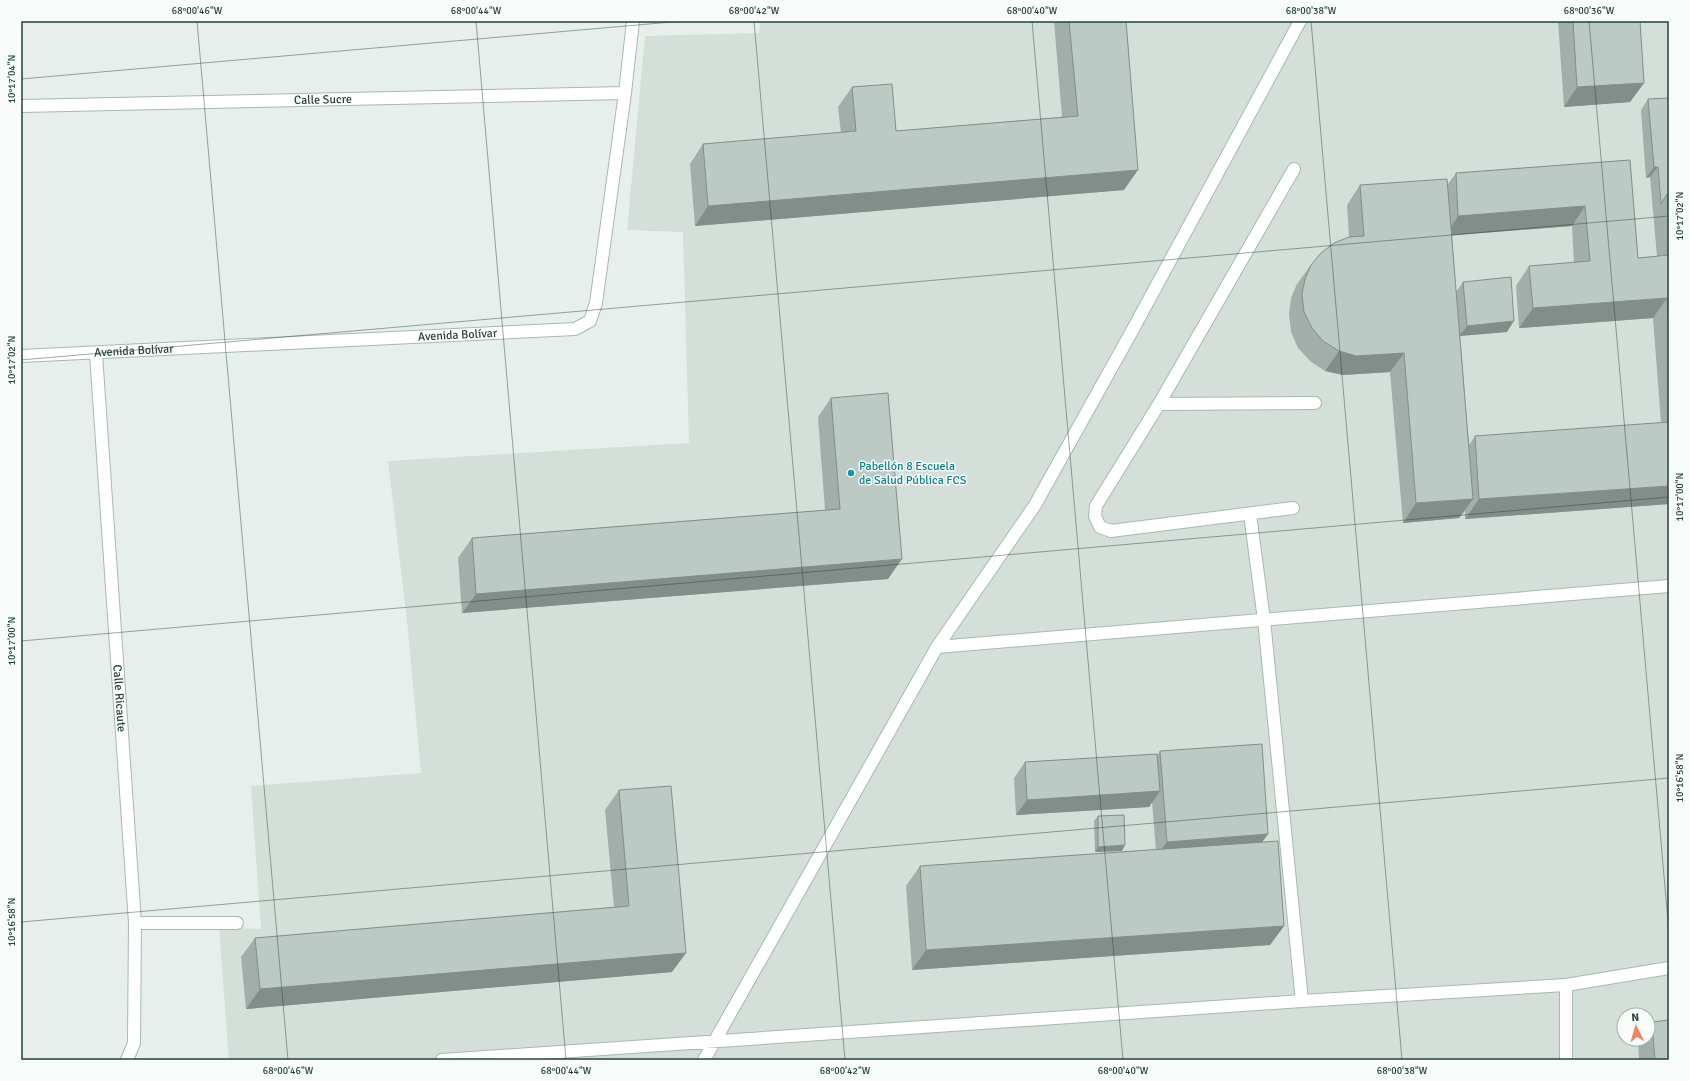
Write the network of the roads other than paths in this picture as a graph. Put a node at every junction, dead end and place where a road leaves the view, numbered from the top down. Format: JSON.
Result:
{"nodes":[{"id":1,"x":633,"y":21,"type":"edge"},
{"id":2,"x":1300,"y":21,"type":"edge"},
{"id":3,"x":625,"y":93,"type":"junction"},
{"id":4,"x":21,"y":106,"type":"edge"},
{"id":5,"x":1294,"y":169,"type":"dead end"},
{"id":6,"x":96,"y":354,"type":"junction"},
{"id":7,"x":21,"y":356,"type":"edge"},
{"id":8,"x":1315,"y":403,"type":"dead end"},
{"id":9,"x":1159,"y":404,"type":"junction"},
{"id":10,"x":1294,"y":508,"type":"dead end"},
{"id":11,"x":1250,"y":514,"type":"junction"},
{"id":12,"x":1669,"y":586,"type":"edge"},
{"id":13,"x":1264,"y":620,"type":"junction"},
{"id":14,"x":937,"y":647,"type":"junction"},
{"id":15,"x":135,"y":923,"type":"junction"},
{"id":16,"x":237,"y":924,"type":"dead end"},
{"id":17,"x":1669,"y":968,"type":"edge"},
{"id":18,"x":1566,"y":985,"type":"junction"},
{"id":19,"x":1302,"y":1001,"type":"junction"},
{"id":20,"x":713,"y":1043,"type":"junction"},
{"id":21,"x":127,"y":1060,"type":"edge"},
{"id":22,"x":442,"y":1060,"type":"edge"},
{"id":23,"x":463,"y":1060,"type":"edge"},
{"id":24,"x":704,"y":1060,"type":"edge"},
{"id":25,"x":1566,"y":1060,"type":"edge"}],
"edges":[{"from":1,"to":3,"type":"street","name":"Avenida Bolívar"},
{"from":2,"to":14,"type":"street"},
{"from":3,"to":4,"type":"street","name":"Calle Sucre"},
{"from":3,"to":6,"type":"street","name":"Avenida Bolívar"},
{"from":5,"to":9,"type":"street"},
{"from":6,"to":7,"type":"street","name":"Avenida Bolívar"},
{"from":6,"to":15,"type":"street","name":"Calle Ricaute"},
{"from":8,"to":9,"type":"street"},
{"from":9,"to":11,"type":"street"},
{"from":10,"to":11,"type":"street"},
{"from":11,"to":13,"type":"street"},
{"from":12,"to":13,"type":"street"},
{"from":13,"to":14,"type":"street"},
{"from":13,"to":19,"type":"street"},
{"from":14,"to":20,"type":"street"},
{"from":15,"to":16,"type":"street"},
{"from":15,"to":21,"type":"street","name":"Calle Ricaute"},
{"from":17,"to":18,"type":"street"},
{"from":18,"to":19,"type":"street"},
{"from":18,"to":25,"type":"street"},
{"from":19,"to":20,"type":"street"},
{"from":20,"to":23,"type":"street"},
{"from":20,"to":24,"type":"street"},
{"from":22,"to":23,"type":"street"}]}
